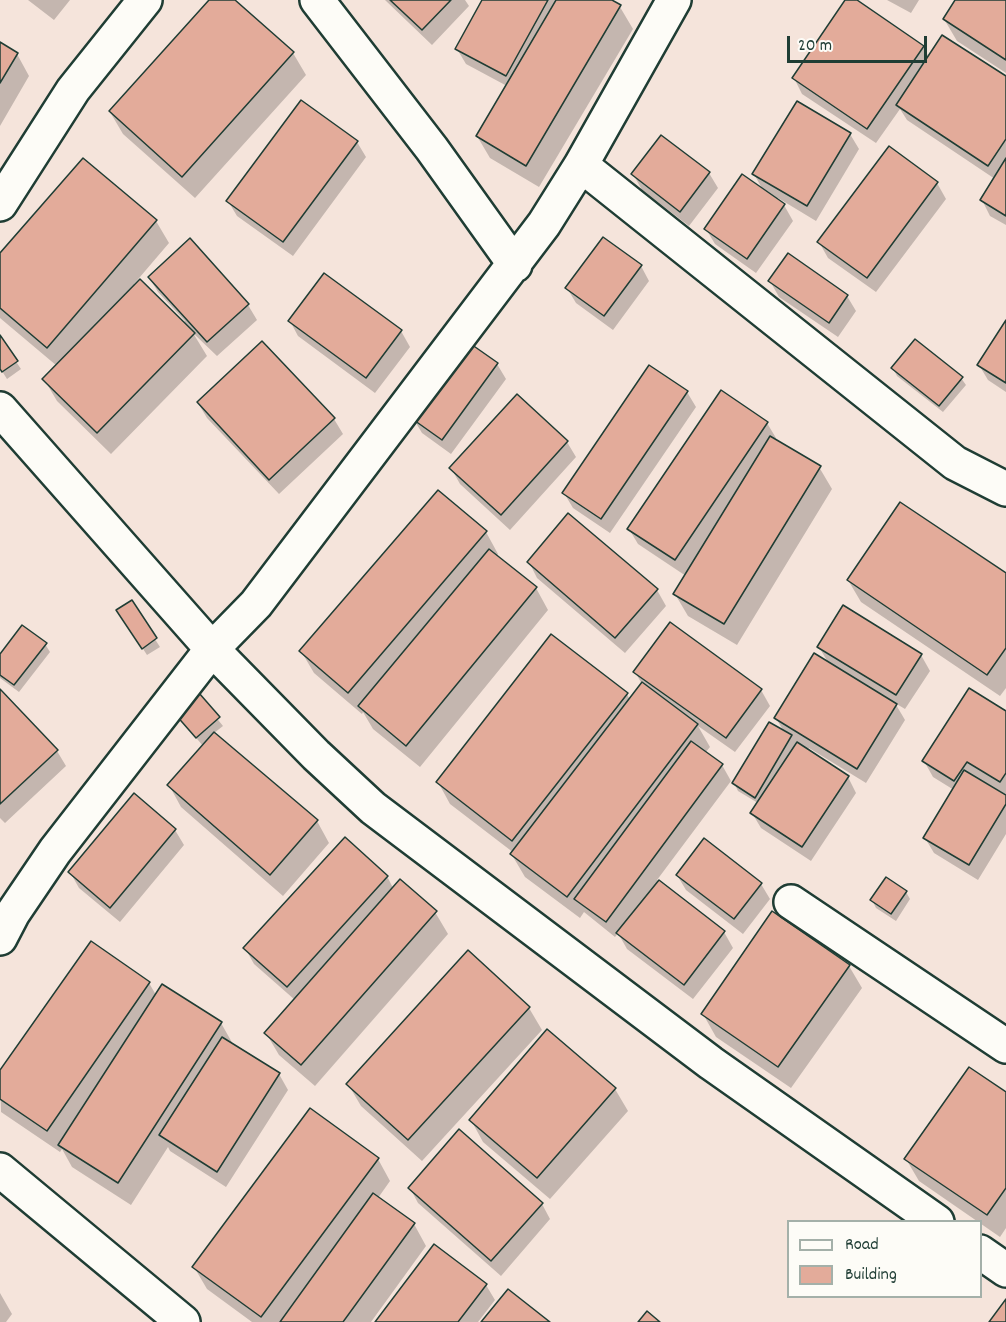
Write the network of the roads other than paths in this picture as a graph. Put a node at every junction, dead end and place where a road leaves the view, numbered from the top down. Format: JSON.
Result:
{"nodes":[{"id":1,"x":145,"y":0,"type":"edge"},
{"id":2,"x":317,"y":0,"type":"edge"},
{"id":3,"x":674,"y":0,"type":"edge"},
{"id":4,"x":581,"y":165,"type":"junction"},
{"id":5,"x":0,"y":204,"type":"edge"},
{"id":6,"x":514,"y":265,"type":"junction"},
{"id":7,"x":0,"y":408,"type":"edge"},
{"id":8,"x":1006,"y":489,"type":"edge"},
{"id":9,"x":212,"y":649,"type":"junction"},
{"id":10,"x":791,"y":902,"type":"dead end"},
{"id":11,"x":0,"y":938,"type":"edge"},
{"id":12,"x":1006,"y":1046,"type":"edge"},
{"id":13,"x":0,"y":1170,"type":"edge"},
{"id":14,"x":936,"y":1220,"type":"edge"},
{"id":15,"x":982,"y":1253,"type":"edge"},
{"id":16,"x":1006,"y":1270,"type":"edge"},
{"id":17,"x":183,"y":1322,"type":"edge"}],
"edges":[{"from":1,"to":5,"type":"street"},
{"from":2,"to":6,"type":"street"},
{"from":3,"to":4,"type":"street"},
{"from":4,"to":6,"type":"street"},
{"from":4,"to":8,"type":"street"},
{"from":6,"to":9,"type":"street"},
{"from":7,"to":9,"type":"street"},
{"from":9,"to":11,"type":"street"},
{"from":9,"to":14,"type":"street"},
{"from":10,"to":12,"type":"street"},
{"from":13,"to":17,"type":"street"},
{"from":15,"to":16,"type":"street"}]}
